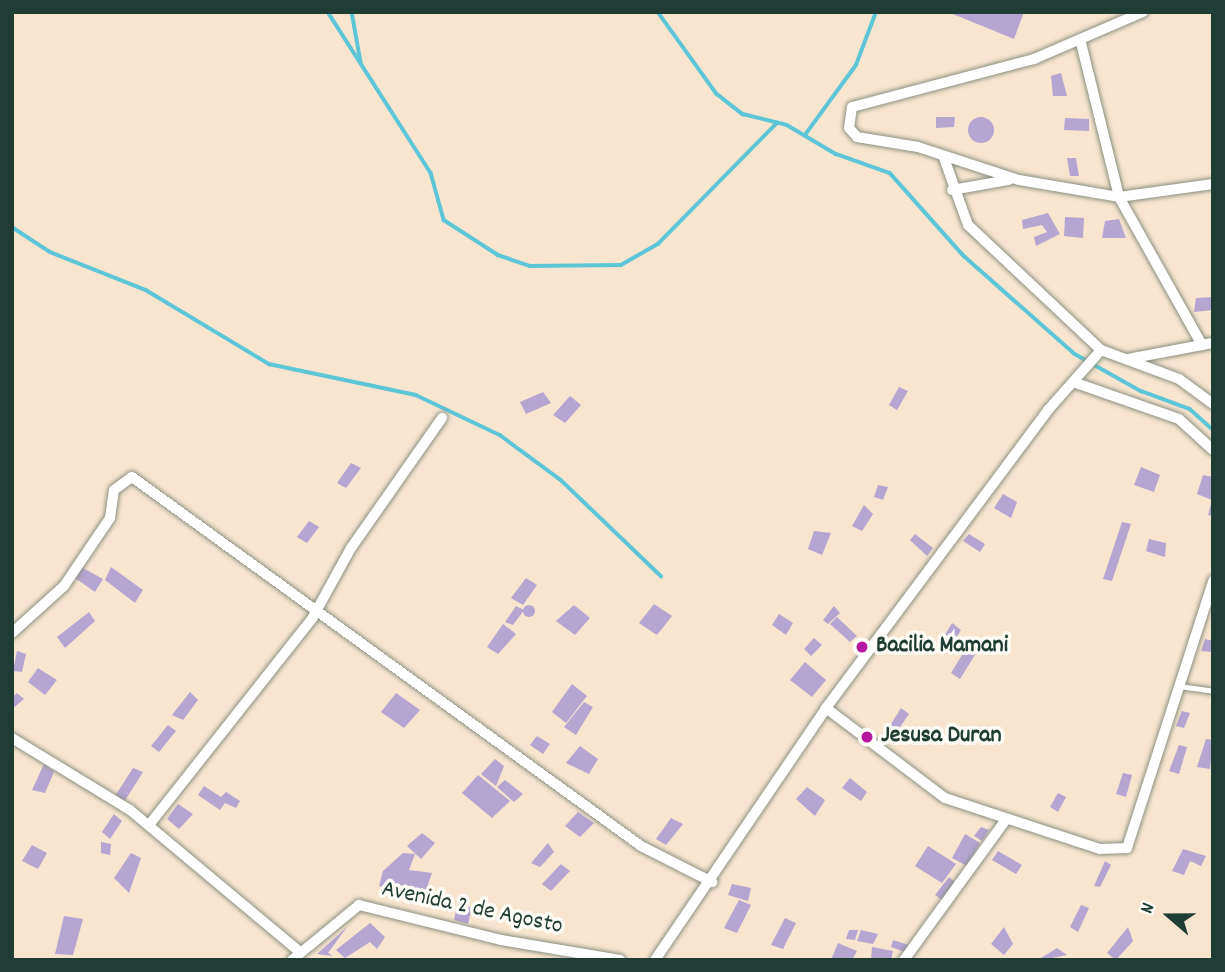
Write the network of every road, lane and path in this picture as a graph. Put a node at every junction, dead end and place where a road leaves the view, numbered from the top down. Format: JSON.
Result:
{"nodes":[{"id":1,"x":1143,"y":12,"type":"edge"},
{"id":2,"x":1081,"y":43,"type":"junction"},
{"id":3,"x":944,"y":158,"type":"junction"},
{"id":4,"x":1019,"y":180,"type":"junction"},
{"id":5,"x":1213,"y":184,"type":"edge"},
{"id":6,"x":952,"y":190,"type":"junction"},
{"id":7,"x":1119,"y":197,"type":"junction"},
{"id":8,"x":1208,"y":344,"type":"edge"},
{"id":9,"x":1095,"y":359,"type":"junction"},
{"id":10,"x":1128,"y":359,"type":"junction"},
{"id":11,"x":1076,"y":383,"type":"junction"},
{"id":12,"x":1213,"y":404,"type":"edge"},
{"id":13,"x":442,"y":418,"type":"dead end"},
{"id":14,"x":1213,"y":450,"type":"edge"},
{"id":15,"x":1213,"y":581,"type":"edge"},
{"id":16,"x":319,"y":607,"type":"junction"},
{"id":17,"x":12,"y":633,"type":"edge"},
{"id":18,"x":1179,"y":686,"type":"junction"},
{"id":19,"x":1213,"y":691,"type":"edge"},
{"id":20,"x":825,"y":708,"type":"junction"},
{"id":21,"x":12,"y":738,"type":"edge"},
{"id":22,"x":1005,"y":821,"type":"junction"},
{"id":23,"x":149,"y":825,"type":"junction"},
{"id":24,"x":712,"y":882,"type":"junction"},
{"id":25,"x":296,"y":956,"type":"edge"},
{"id":26,"x":620,"y":960,"type":"edge"},
{"id":27,"x":655,"y":960,"type":"edge"},
{"id":28,"x":904,"y":960,"type":"edge"}],
"edges":[{"from":1,"to":2,"type":"street"},
{"from":2,"to":3,"type":"street"},
{"from":2,"to":7,"type":"street"},
{"from":3,"to":4,"type":"street"},
{"from":3,"to":6,"type":"street"},
{"from":4,"to":6,"type":"street"},
{"from":4,"to":7,"type":"street"},
{"from":5,"to":7,"type":"street"},
{"from":6,"to":9,"type":"street"},
{"from":7,"to":8,"type":"street"},
{"from":8,"to":10,"type":"street"},
{"from":9,"to":10,"type":"street"},
{"from":9,"to":11,"type":"street"},
{"from":10,"to":12,"type":"street"},
{"from":11,"to":14,"type":"street"},
{"from":11,"to":20,"type":"street"},
{"from":13,"to":16,"type":"street"},
{"from":15,"to":18,"type":"street"},
{"from":16,"to":17,"type":"street"},
{"from":16,"to":23,"type":"street"},
{"from":16,"to":24,"type":"street"},
{"from":18,"to":19,"type":"lane"},
{"from":18,"to":22,"type":"street"},
{"from":20,"to":22,"type":"street"},
{"from":20,"to":24,"type":"street"},
{"from":21,"to":23,"type":"street"},
{"from":22,"to":28,"type":"street"},
{"from":23,"to":25,"type":"street"},
{"from":24,"to":27,"type":"street"},
{"from":25,"to":26,"type":"street","name":"Avenida 2 de Agosto"}]}
